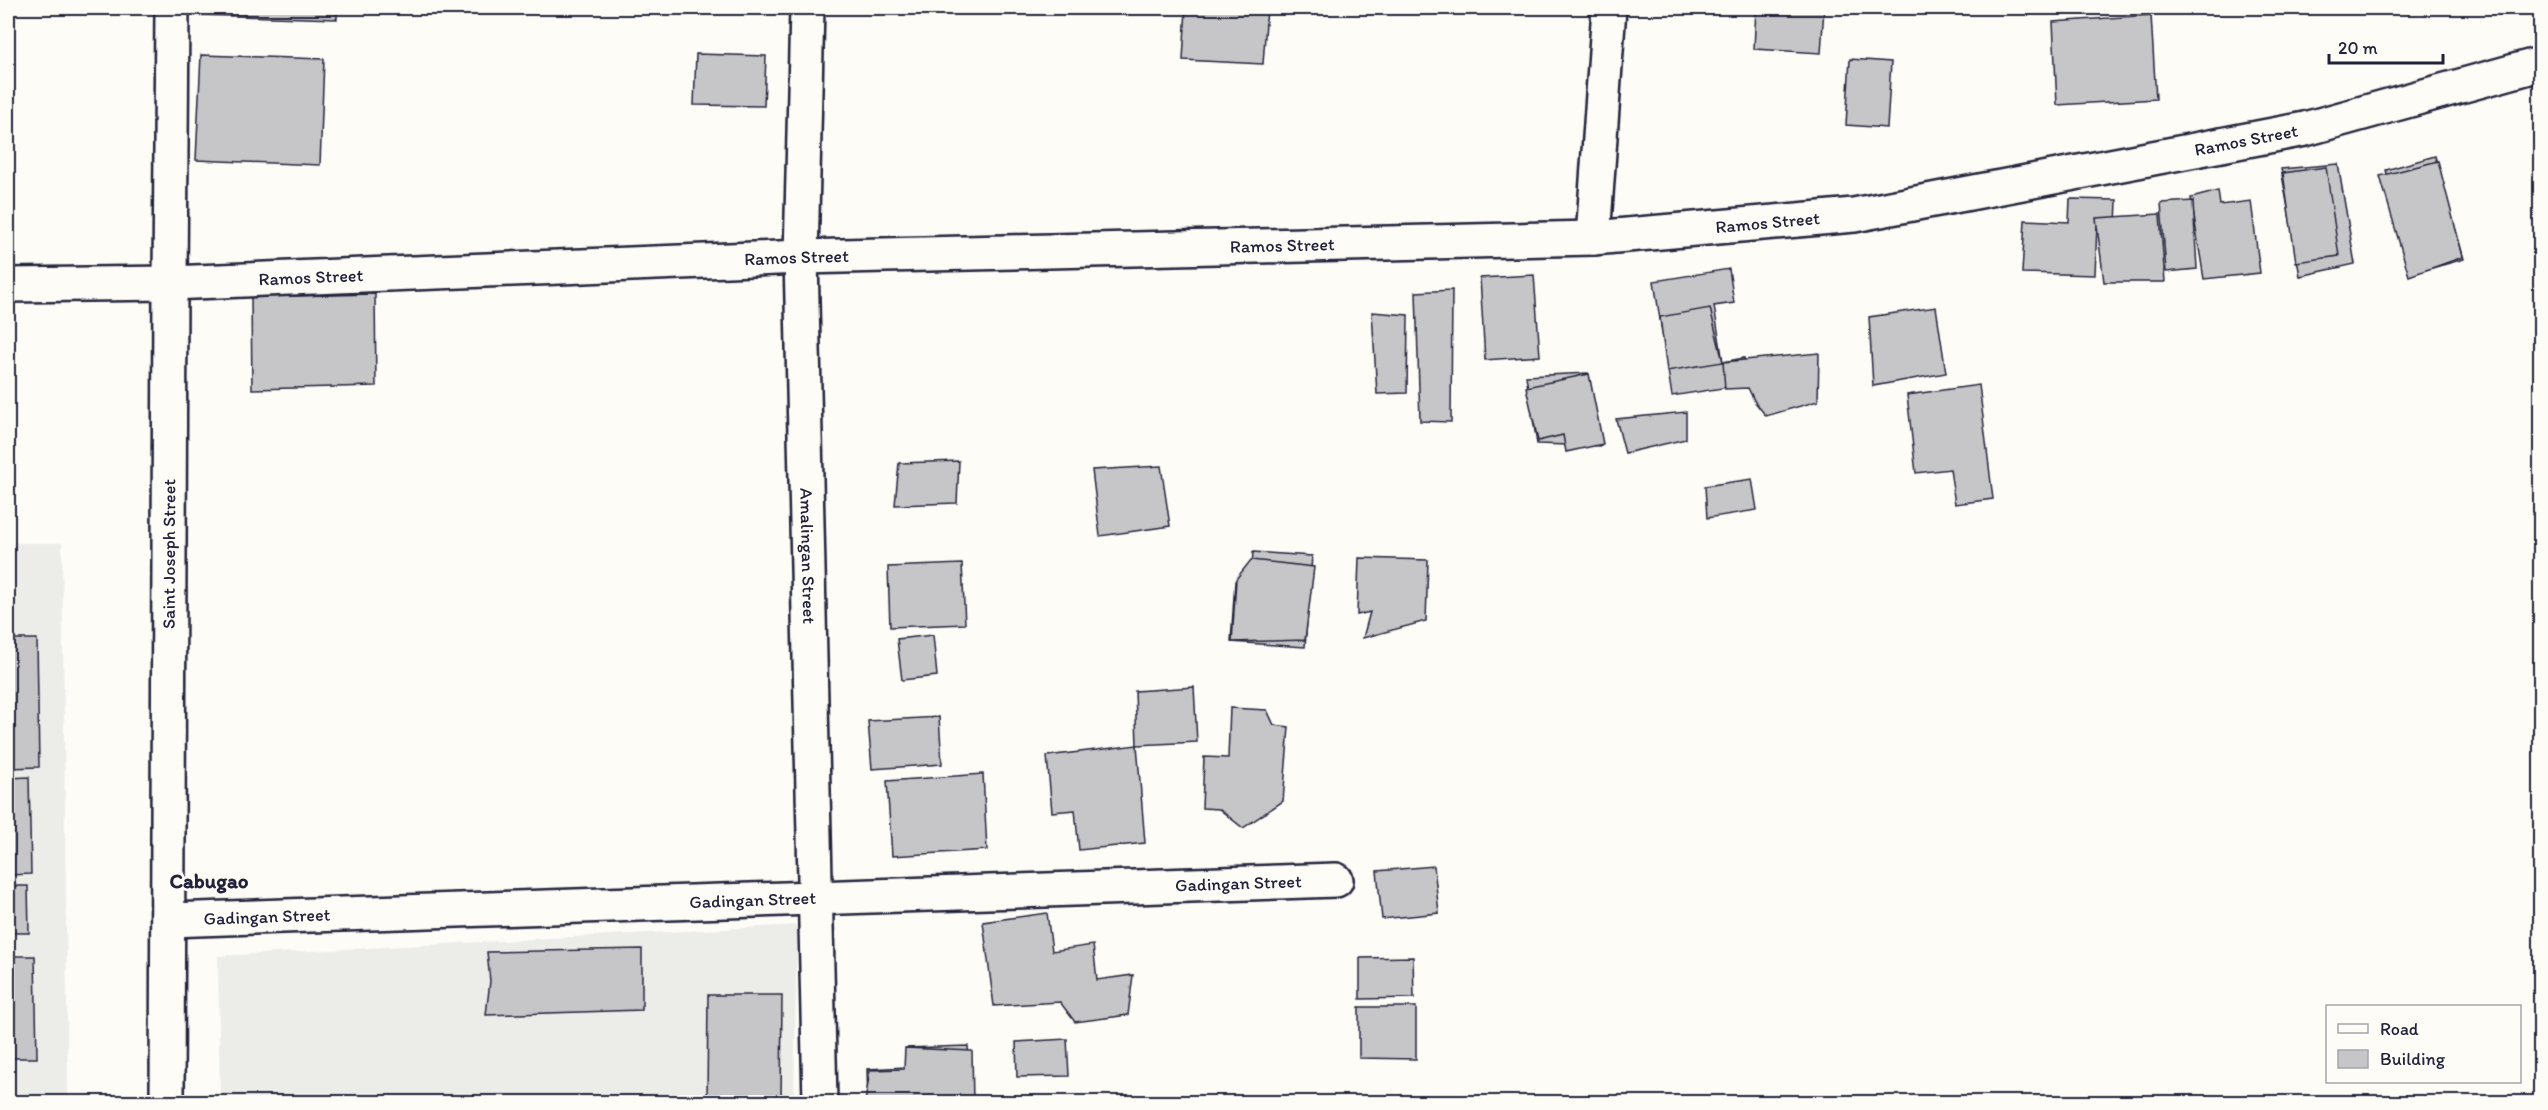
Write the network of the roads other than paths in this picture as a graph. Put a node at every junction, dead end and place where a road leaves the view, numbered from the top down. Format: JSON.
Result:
{"nodes":[{"id":1,"x":172,"y":8,"type":"edge"},
{"id":2,"x":807,"y":8,"type":"edge"},
{"id":3,"x":1609,"y":8,"type":"edge"},
{"id":4,"x":2541,"y":64,"type":"edge"},
{"id":5,"x":1593,"y":238,"type":"junction"},
{"id":6,"x":801,"y":257,"type":"junction"},
{"id":7,"x":170,"y":283,"type":"junction"},
{"id":8,"x":8,"y":285,"type":"edge"},
{"id":9,"x":1336,"y":880,"type":"dead end"},
{"id":10,"x":816,"y":897,"type":"junction"},
{"id":11,"x":169,"y":920,"type":"junction"},
{"id":12,"x":166,"y":1102,"type":"edge"},
{"id":13,"x":820,"y":1102,"type":"edge"}],
"edges":[{"from":1,"to":7,"type":"street","name":"Saint Joseph Street"},
{"from":2,"to":6,"type":"street","name":"Amalingan Street"},
{"from":3,"to":5,"type":"street"},
{"from":4,"to":5,"type":"street","name":"Ramos Street"},
{"from":5,"to":6,"type":"street","name":"Ramos Street"},
{"from":6,"to":7,"type":"street","name":"Ramos Street"},
{"from":6,"to":10,"type":"street","name":"Amalingan Street"},
{"from":7,"to":8,"type":"street","name":"Ramos Street"},
{"from":7,"to":11,"type":"street","name":"Saint Joseph Street"},
{"from":9,"to":10,"type":"street","name":"Gadingan Street"},
{"from":10,"to":11,"type":"street","name":"Gadingan Street"},
{"from":10,"to":13,"type":"street","name":"Amalingan Street"},
{"from":11,"to":12,"type":"street","name":"Saint Joseph Street"}]}
